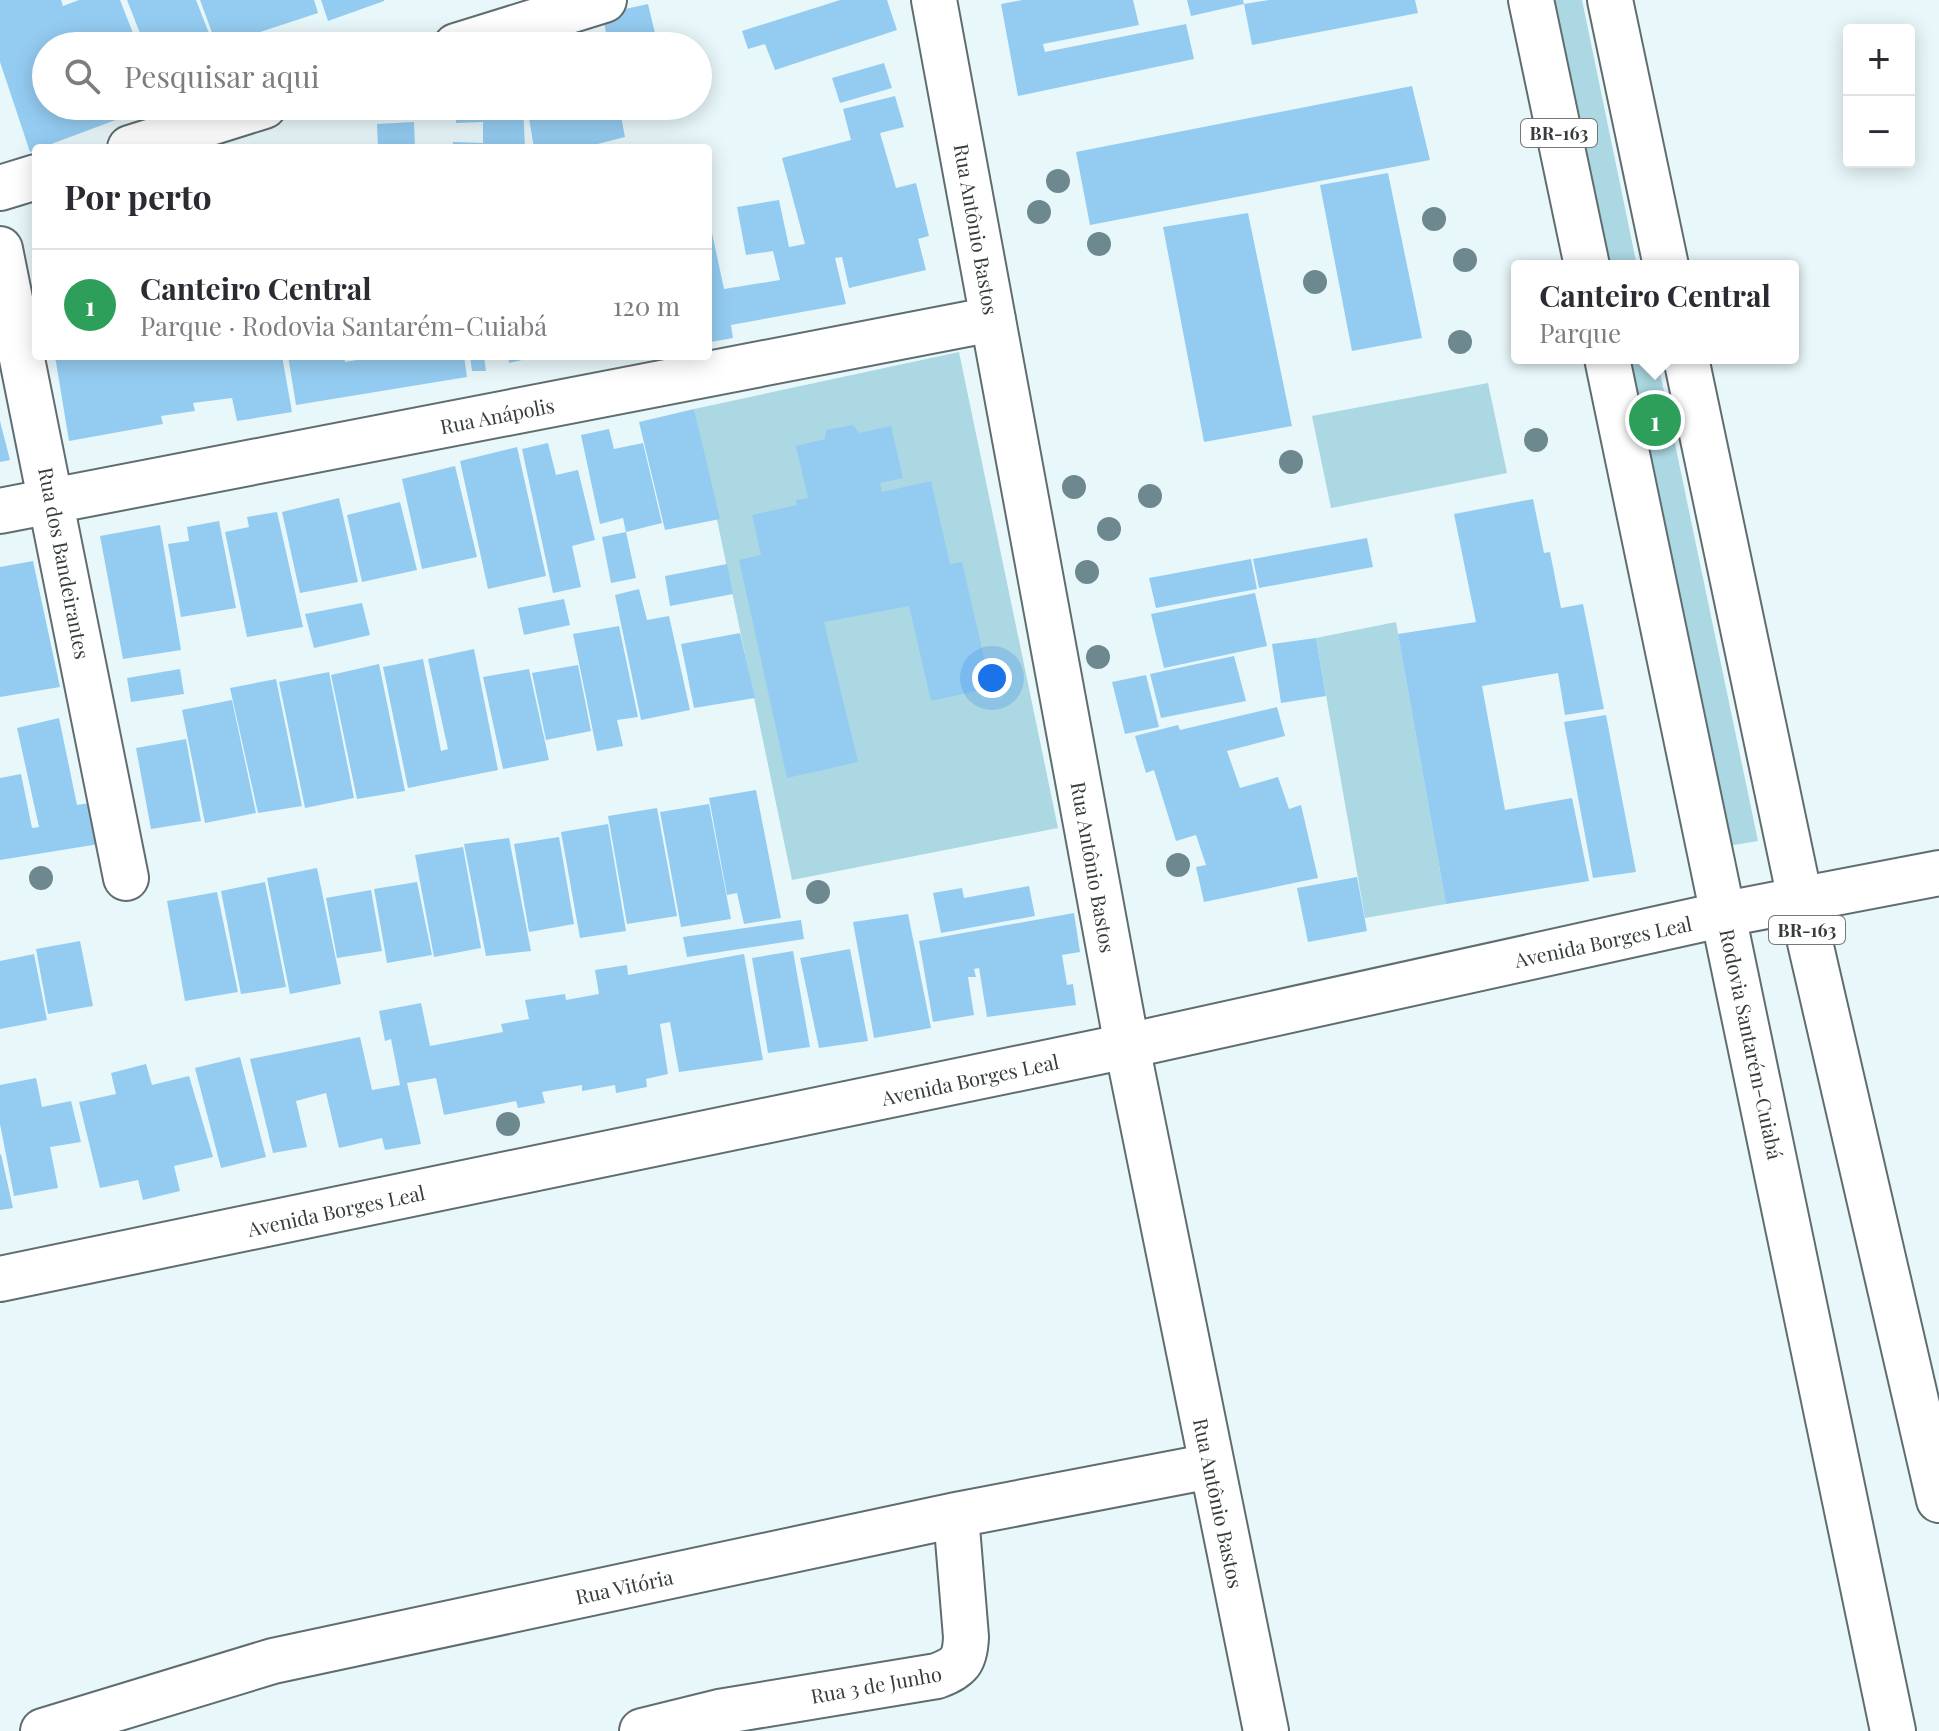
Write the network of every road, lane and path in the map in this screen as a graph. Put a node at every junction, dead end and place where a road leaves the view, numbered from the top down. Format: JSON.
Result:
{"nodes":[{"id":1,"x":604,"y":0,"type":"edge"},
{"id":2,"x":934,"y":0,"type":"edge"},
{"id":3,"x":1531,"y":0,"type":"edge"},
{"id":4,"x":1610,"y":0,"type":"edge"},
{"id":5,"x":501,"y":32,"type":"edge"},
{"id":6,"x":219,"y":120,"type":"edge"},
{"id":7,"x":143,"y":144,"type":"edge"},
{"id":8,"x":32,"y":178,"type":"edge"},
{"id":9,"x":0,"y":188,"type":"edge"},
{"id":10,"x":0,"y":249,"type":"edge"},
{"id":11,"x":1586,"y":260,"type":"edge"},
{"id":12,"x":1665,"y":260,"type":"edge"},
{"id":13,"x":993,"y":319,"type":"junction"},
{"id":14,"x":1608,"y":364,"type":"edge"},
{"id":15,"x":1687,"y":364,"type":"edge"},
{"id":16,"x":53,"y":501,"type":"junction"},
{"id":17,"x":0,"y":511,"type":"edge"},
{"id":18,"x":1939,"y":873,"type":"edge"},
{"id":19,"x":126,"y":878,"type":"dead end"},
{"id":20,"x":1800,"y":899,"type":"junction"},
{"id":21,"x":1725,"y":914,"type":"junction"},
{"id":22,"x":1127,"y":1046,"type":"junction"},
{"id":23,"x":0,"y":1279,"type":"edge"},
{"id":24,"x":1211,"y":1466,"type":"junction"},
{"id":25,"x":1939,"y":1500,"type":"edge"},
{"id":26,"x":956,"y":1515,"type":"junction"},
{"id":27,"x":43,"y":1731,"type":"edge"},
{"id":28,"x":642,"y":1731,"type":"edge"},
{"id":29,"x":1266,"y":1731,"type":"edge"},
{"id":30,"x":1893,"y":1731,"type":"edge"}],
"edges":[{"from":1,"to":5,"type":"main road"},
{"from":2,"to":13,"type":"main road","name":"Rua Antônio Bastos"},
{"from":3,"to":11,"type":"main road","number":"BR-163"},
{"from":4,"to":12,"type":"main road"},
{"from":6,"to":7,"type":"main road"},
{"from":8,"to":9,"type":"main road"},
{"from":10,"to":16,"type":"main road","name":"Rua dos Bandeirantes"},
{"from":13,"to":16,"type":"main road","name":"Rua Anápolis"},
{"from":13,"to":22,"type":"main road","name":"Rua Antônio Bastos"},
{"from":14,"to":21,"type":"main road","name":"Rodovia Santarém-Cuiabá"},
{"from":15,"to":20,"type":"main road","number":"BR-163"},
{"from":16,"to":17,"type":"main road","name":"Rua Anápolis"},
{"from":16,"to":19,"type":"main road","name":"Rua dos Bandeirantes"},
{"from":18,"to":20,"type":"main road","name":"Avenida Borges Leal"},
{"from":20,"to":21,"type":"main road","name":"Avenida Borges Leal"},
{"from":20,"to":25,"type":"main road","number":"BR-163"},
{"from":21,"to":22,"type":"main road","name":"Avenida Borges Leal"},
{"from":21,"to":30,"type":"main road","name":"Rodovia Santarém-Cuiabá"},
{"from":22,"to":23,"type":"main road","name":"Avenida Borges Leal"},
{"from":22,"to":24,"type":"main road","name":"Rua Antônio Bastos"},
{"from":24,"to":26,"type":"main road","name":"Rua Vitória"},
{"from":24,"to":29,"type":"main road","name":"Rua Antônio Bastos"},
{"from":26,"to":27,"type":"main road","name":"Rua Vitória"},
{"from":26,"to":28,"type":"main road","name":"Rua 3 de Junho"}]}
